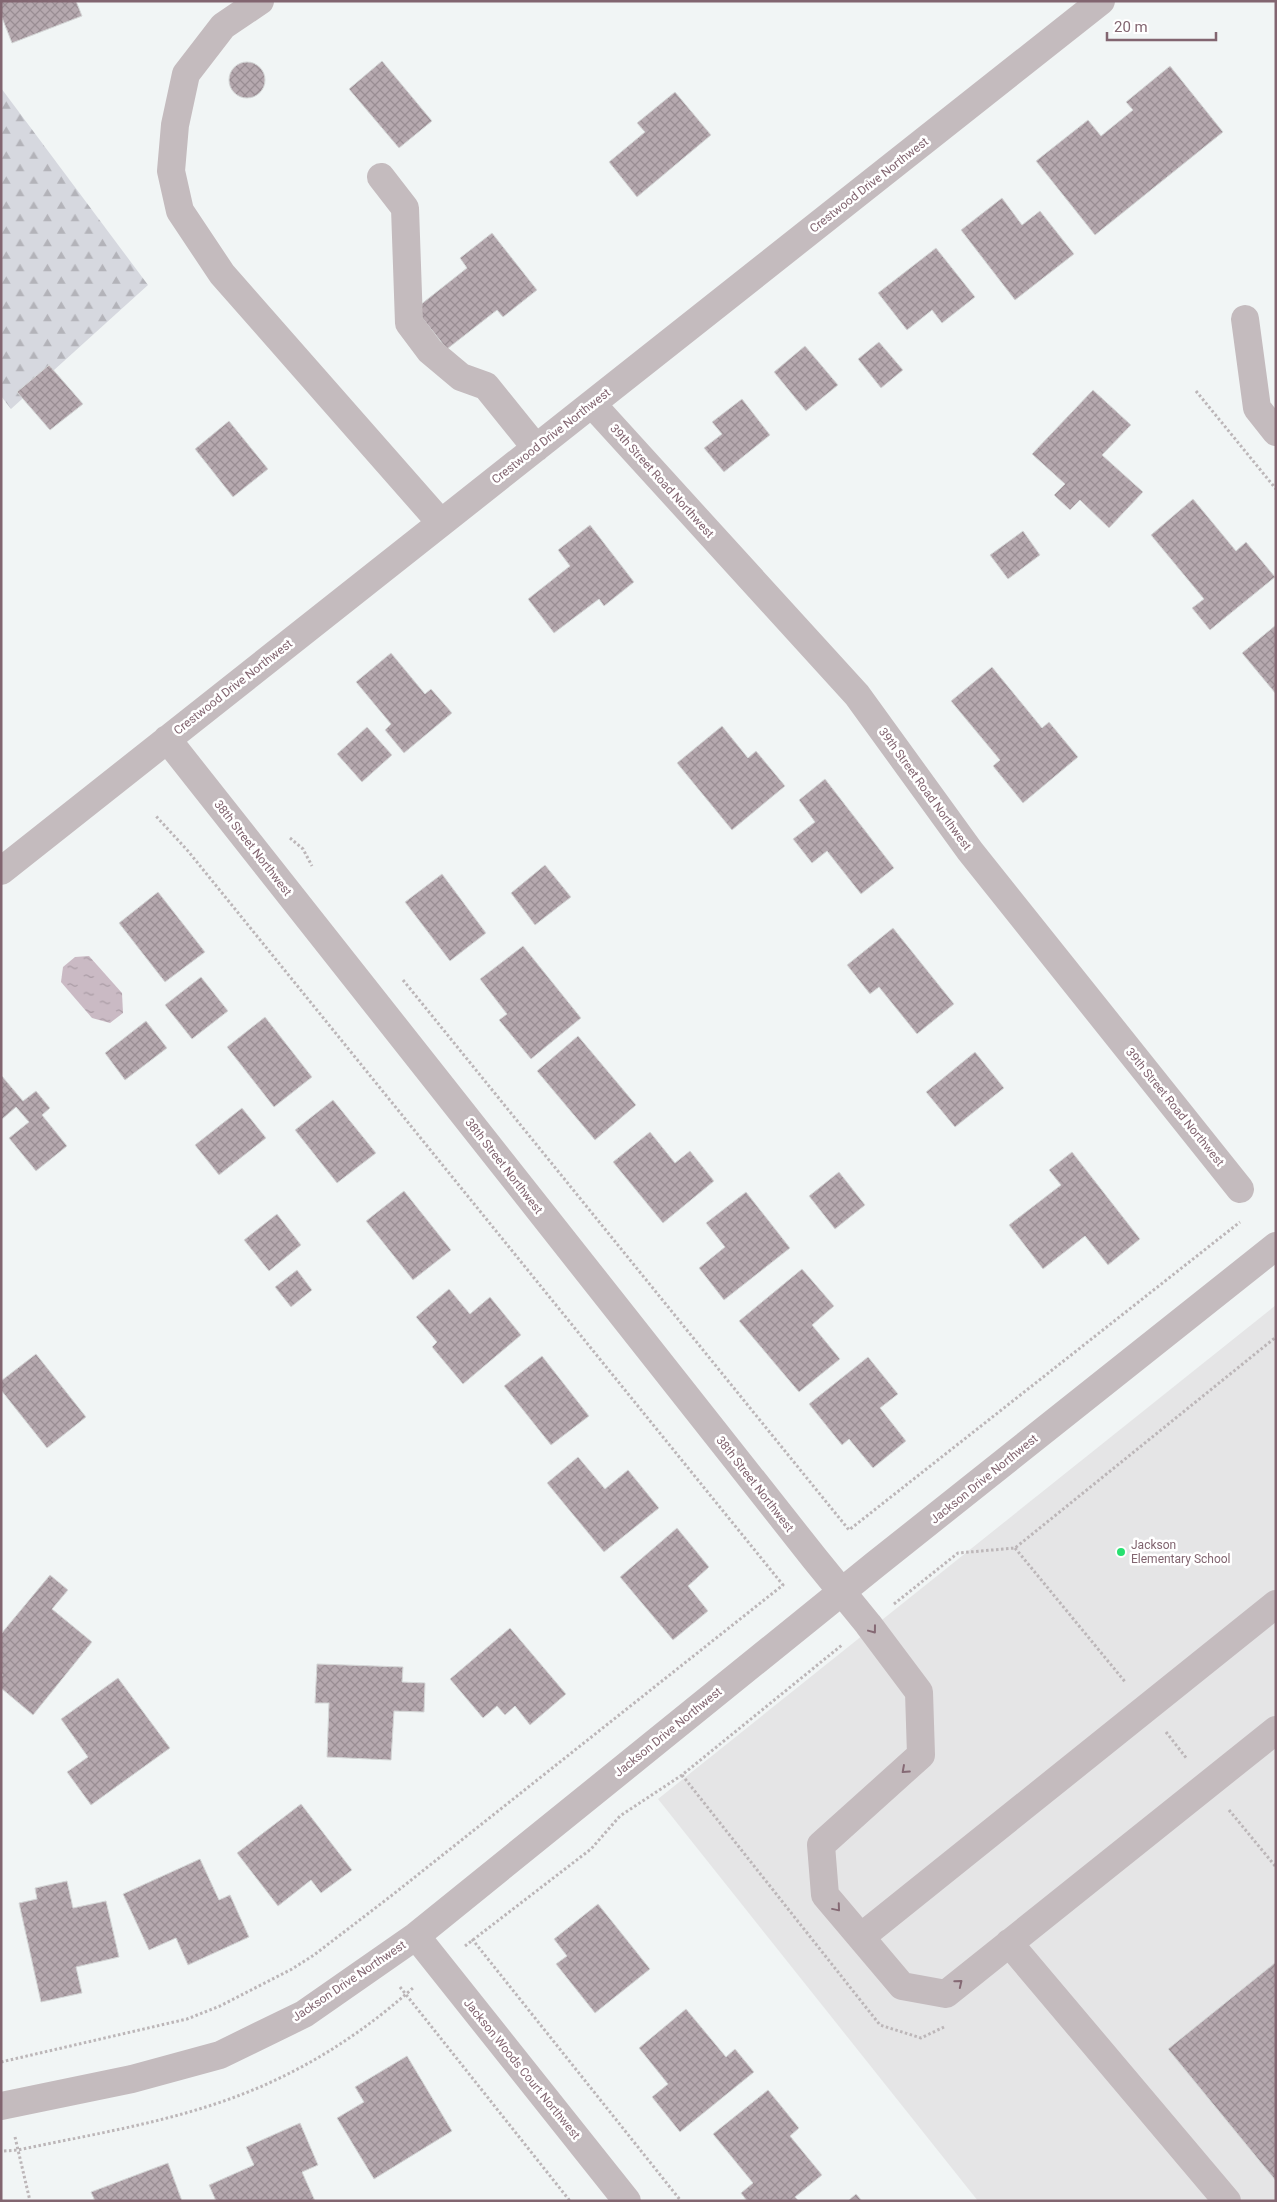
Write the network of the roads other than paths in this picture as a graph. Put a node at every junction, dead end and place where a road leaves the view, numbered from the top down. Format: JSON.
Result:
{"nodes":[{"id":1,"x":260,"y":1,"type":"edge"},
{"id":2,"x":1101,"y":1,"type":"edge"},
{"id":3,"x":381,"y":177,"type":"dead end"},
{"id":4,"x":1245,"y":319,"type":"dead end"},
{"id":5,"x":592,"y":404,"type":"junction"},
{"id":6,"x":1276,"y":432,"type":"edge"},
{"id":7,"x":536,"y":448,"type":"junction"},
{"id":8,"x":441,"y":523,"type":"junction"},
{"id":9,"x":167,"y":739,"type":"junction"},
{"id":10,"x":1,"y":871,"type":"edge"},
{"id":11,"x":1240,"y":1189,"type":"dead end"},
{"id":12,"x":1276,"y":1246,"type":"edge"},
{"id":13,"x":842,"y":1592,"type":"junction"},
{"id":14,"x":1276,"y":1604,"type":"edge"},
{"id":15,"x":1276,"y":1730,"type":"edge"},
{"id":16,"x":416,"y":1936,"type":"junction"},
{"id":17,"x":861,"y":1937,"type":"junction"},
{"id":18,"x":1009,"y":1943,"type":"junction"},
{"id":19,"x":1,"y":2106,"type":"edge"},
{"id":20,"x":627,"y":2201,"type":"edge"},
{"id":21,"x":1227,"y":2201,"type":"edge"}],
"edges":[{"from":1,"to":8,"type":"street"},
{"from":2,"to":5,"type":"street","name":"Crestwood Drive Northwest"},
{"from":3,"to":7,"type":"street"},
{"from":4,"to":6,"type":"street"},
{"from":5,"to":7,"type":"street","name":"Crestwood Drive Northwest"},
{"from":5,"to":11,"type":"street","name":"39th Street Road Northwest"},
{"from":7,"to":8,"type":"street","name":"Crestwood Drive Northwest"},
{"from":8,"to":9,"type":"street","name":"Crestwood Drive Northwest"},
{"from":9,"to":10,"type":"street","name":"Crestwood Drive Northwest"},
{"from":9,"to":13,"type":"street","name":"38th Street Northwest"},
{"from":12,"to":13,"type":"street","name":"Jackson Drive Northwest"},
{"from":13,"to":16,"type":"street","name":"Jackson Drive Northwest"},
{"from":13,"to":17,"type":"street","name":"38th Street Northwest","one_way":true},
{"from":14,"to":17,"type":"street"},
{"from":15,"to":18,"type":"street"},
{"from":16,"to":19,"type":"street","name":"Jackson Drive Northwest"},
{"from":16,"to":20,"type":"street","name":"Jackson Woods Court Northwest"},
{"from":17,"to":18,"type":"street","one_way":true},
{"from":18,"to":21,"type":"street"}]}
